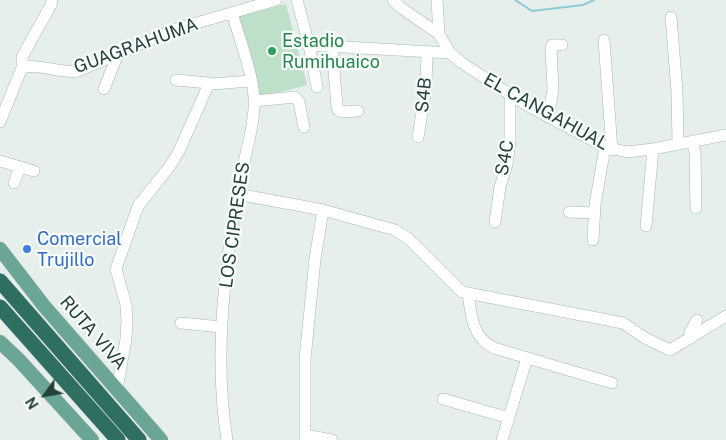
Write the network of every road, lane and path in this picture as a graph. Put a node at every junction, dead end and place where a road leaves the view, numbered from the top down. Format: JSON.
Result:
{"nodes":[{"id":1,"x":297,"y":0,"type":"edge"},
{"id":2,"x":393,"y":0,"type":"edge"},
{"id":3,"x":437,"y":0,"type":"edge"},
{"id":4,"x":269,"y":1,"type":"edge"},
{"id":5,"x":52,"y":3,"type":"dead end"},
{"id":6,"x":232,"y":13,"type":"junction"},
{"id":7,"x":671,"y":17,"type":"dead end"},
{"id":8,"x":439,"y":34,"type":"junction"},
{"id":9,"x":604,"y":40,"type":"dead end"},
{"id":10,"x":309,"y":45,"type":"junction"},
{"id":11,"x":562,"y":45,"type":"dead end"},
{"id":12,"x":332,"y":47,"type":"junction"},
{"id":13,"x":427,"y":52,"type":"junction"},
{"id":14,"x":450,"y":53,"type":"junction"},
{"id":15,"x":118,"y":54,"type":"junction"},
{"id":16,"x":25,"y":67,"type":"junction"},
{"id":17,"x":176,"y":80,"type":"dead end"},
{"id":18,"x":251,"y":81,"type":"junction"},
{"id":19,"x":209,"y":85,"type":"junction"},
{"id":20,"x":316,"y":87,"type":"dead end"},
{"id":21,"x":104,"y":89,"type":"dead end"},
{"id":22,"x":510,"y":94,"type":"junction"},
{"id":23,"x":254,"y":101,"type":"junction"},
{"id":24,"x":358,"y":111,"type":"dead end"},
{"id":25,"x":548,"y":117,"type":"junction"},
{"id":26,"x":0,"y":122,"type":"edge"},
{"id":27,"x":304,"y":127,"type":"dead end"},
{"id":28,"x":726,"y":135,"type":"edge"},
{"id":29,"x":418,"y":138,"type":"dead end"},
{"id":30,"x":692,"y":141,"type":"junction"},
{"id":31,"x":678,"y":144,"type":"junction"},
{"id":32,"x":608,"y":148,"type":"junction"},
{"id":33,"x":654,"y":150,"type":"junction"},
{"id":34,"x":0,"y":161,"type":"edge"},
{"id":35,"x":20,"y":167,"type":"junction"},
{"id":36,"x":34,"y":171,"type":"dead end"},
{"id":37,"x":14,"y":183,"type":"dead end"},
{"id":38,"x":237,"y":194,"type":"junction"},
{"id":39,"x":696,"y":208,"type":"dead end"},
{"id":40,"x":323,"y":210,"type":"junction"},
{"id":41,"x":569,"y":212,"type":"dead end"},
{"id":42,"x":594,"y":213,"type":"junction"},
{"id":43,"x":495,"y":222,"type":"dead end"},
{"id":44,"x":646,"y":226,"type":"dead end"},
{"id":45,"x":593,"y":240,"type":"dead end"},
{"id":46,"x":0,"y":248,"type":"edge"},
{"id":47,"x":0,"y":281,"type":"edge"},
{"id":48,"x":468,"y":293,"type":"junction"},
{"id":49,"x":0,"y":307,"type":"edge"},
{"id":50,"x":726,"y":316,"type":"edge"},
{"id":51,"x":697,"y":320,"type":"dead end"},
{"id":52,"x":181,"y":323,"type":"dead end"},
{"id":53,"x":221,"y":328,"type":"junction"},
{"id":54,"x":691,"y":338,"type":"junction"},
{"id":55,"x":0,"y":342,"type":"edge"},
{"id":56,"x":527,"y":358,"type":"junction"},
{"id":57,"x":612,"y":383,"type":"dead end"},
{"id":58,"x":117,"y":389,"type":"junction"},
{"id":59,"x":443,"y":399,"type":"dead end"},
{"id":60,"x":509,"y":418,"type":"junction"},
{"id":61,"x":305,"y":437,"type":"edge"},
{"id":62,"x":92,"y":440,"type":"edge"},
{"id":63,"x":118,"y":440,"type":"edge"},
{"id":64,"x":139,"y":440,"type":"edge"},
{"id":65,"x":161,"y":440,"type":"edge"},
{"id":66,"x":227,"y":440,"type":"edge"},
{"id":67,"x":332,"y":440,"type":"edge"},
{"id":68,"x":502,"y":440,"type":"edge"}],
"edges":[{"from":1,"to":10,"type":"street"},
{"from":2,"to":8,"type":"street","name":"EL CANGAHUAL"},
{"from":3,"to":8,"type":"street"},
{"from":4,"to":6,"type":"street","name":"GUAGRAHUMA"},
{"from":5,"to":16,"type":"street"},
{"from":6,"to":15,"type":"street","name":"GUAGRAHUMA"},
{"from":6,"to":18,"type":"street","name":"LOS CIPRESES"},
{"from":7,"to":31,"type":"street"},
{"from":8,"to":14,"type":"street","name":"EL CANGAHUAL"},
{"from":9,"to":32,"type":"street"},
{"from":10,"to":12,"type":"street"},
{"from":10,"to":20,"type":"street"},
{"from":11,"to":25,"type":"street"},
{"from":12,"to":13,"type":"street"},
{"from":12,"to":24,"type":"street"},
{"from":13,"to":14,"type":"street"},
{"from":13,"to":29,"type":"street","name":"S4B"},
{"from":14,"to":22,"type":"street","name":"EL CANGAHUAL"},
{"from":15,"to":16,"type":"street","name":"GUAGRAHUMA"},
{"from":15,"to":21,"type":"street"},
{"from":16,"to":26,"type":"street"},
{"from":17,"to":19,"type":"street"},
{"from":18,"to":19,"type":"street"},
{"from":18,"to":23,"type":"street","name":"LOS CIPRESES"},
{"from":19,"to":58,"type":"street"},
{"from":22,"to":25,"type":"street","name":"EL CANGAHUAL"},
{"from":22,"to":43,"type":"street","name":"S4C"},
{"from":23,"to":27,"type":"street"},
{"from":23,"to":38,"type":"street","name":"LOS CIPRESES"},
{"from":25,"to":32,"type":"street","name":"EL CANGAHUAL"},
{"from":28,"to":30,"type":"street","name":"EL CANGAHUAL"},
{"from":30,"to":31,"type":"street","name":"EL CANGAHUAL"},
{"from":30,"to":39,"type":"street"},
{"from":31,"to":33,"type":"street","name":"EL CANGAHUAL"},
{"from":32,"to":33,"type":"street","name":"EL CANGAHUAL"},
{"from":32,"to":42,"type":"street"},
{"from":33,"to":44,"type":"street"},
{"from":34,"to":35,"type":"street"},
{"from":35,"to":36,"type":"street"},
{"from":35,"to":37,"type":"street"},
{"from":38,"to":40,"type":"street"},
{"from":38,"to":53,"type":"street","name":"LOS CIPRESES"},
{"from":40,"to":48,"type":"street"},
{"from":40,"to":61,"type":"street"},
{"from":41,"to":42,"type":"street"},
{"from":42,"to":45,"type":"street"},
{"from":46,"to":58,"type":"main road","name":"RUTA VIVA"},
{"from":47,"to":64,"type":"highway","name":"RUTA VIVA"},
{"from":48,"to":54,"type":"street"},
{"from":48,"to":56,"type":"street"},
{"from":49,"to":63,"type":"highway"},
{"from":50,"to":54,"type":"street"},
{"from":51,"to":54,"type":"street"},
{"from":52,"to":53,"type":"street"},
{"from":53,"to":66,"type":"street","name":"LOS CIPRESES"},
{"from":55,"to":62,"type":"main road"},
{"from":56,"to":57,"type":"street"},
{"from":56,"to":60,"type":"street"},
{"from":58,"to":65,"type":"main road","name":"RUTA VIVA"},
{"from":59,"to":60,"type":"street"},
{"from":60,"to":68,"type":"street"},
{"from":61,"to":67,"type":"street"}]}
